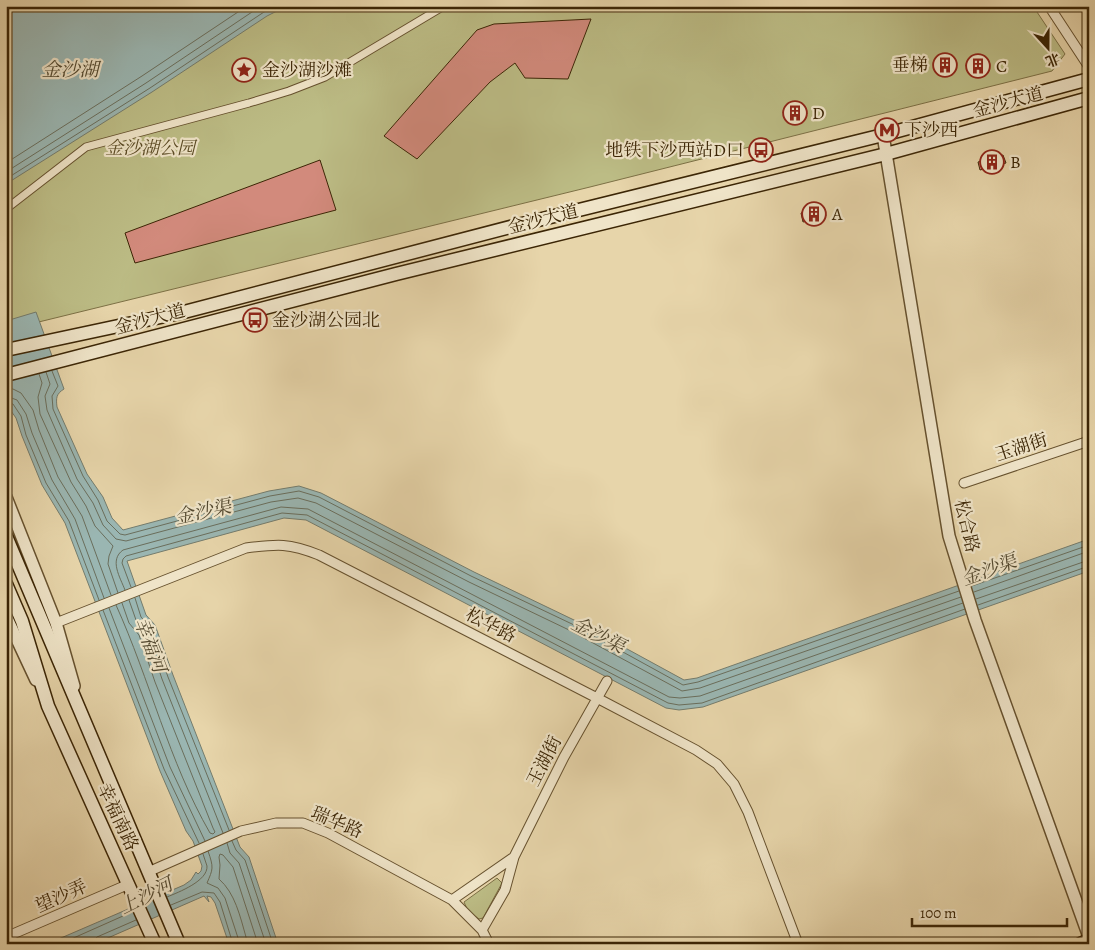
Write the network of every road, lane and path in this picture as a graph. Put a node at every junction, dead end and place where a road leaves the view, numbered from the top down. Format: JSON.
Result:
{"nodes":[{"id":1,"x":444,"y":6,"type":"edge"},
{"id":2,"x":1049,"y":6,"type":"edge"},
{"id":3,"x":1089,"y":67,"type":"edge"},
{"id":4,"x":1089,"y":79,"type":"edge"},
{"id":5,"x":1089,"y":98,"type":"edge"},
{"id":6,"x":883,"y":135,"type":"junction"},
{"id":7,"x":886,"y":154,"type":"junction"},
{"id":8,"x":6,"y":209,"type":"edge"},
{"id":9,"x":6,"y":350,"type":"edge"},
{"id":10,"x":6,"y":375,"type":"edge"},
{"id":11,"x":1089,"y":441,"type":"edge"},
{"id":12,"x":964,"y":483,"type":"dead end"},
{"id":13,"x":6,"y":497,"type":"edge"},
{"id":14,"x":6,"y":536,"type":"edge"},
{"id":15,"x":6,"y":584,"type":"edge"},
{"id":16,"x":6,"y":616,"type":"edge"},
{"id":17,"x":56,"y":623,"type":"junction"},
{"id":18,"x":607,"y":681,"type":"dead end"},
{"id":19,"x":597,"y":698,"type":"junction"},
{"id":20,"x":48,"y":706,"type":"junction"},
{"id":21,"x":85,"y":721,"type":"junction"},
{"id":22,"x":514,"y":857,"type":"junction"},
{"id":23,"x":148,"y":872,"type":"junction"},
{"id":24,"x":129,"y":884,"type":"junction"},
{"id":25,"x":452,"y":900,"type":"junction"},
{"id":26,"x":482,"y":930,"type":"junction"},
{"id":27,"x":6,"y":937,"type":"edge"},
{"id":28,"x":1089,"y":939,"type":"edge"},
{"id":29,"x":155,"y":944,"type":"edge"},
{"id":30,"x":179,"y":944,"type":"edge"},
{"id":31,"x":489,"y":944,"type":"edge"},
{"id":32,"x":798,"y":944,"type":"edge"},
{"id":33,"x":1080,"y":944,"type":"edge"}],
"edges":[{"from":1,"to":8,"type":"street"},
{"from":2,"to":3,"type":"street"},
{"from":4,"to":6,"type":"main road","name":"金沙大道"},
{"from":5,"to":7,"type":"main road","name":"金沙大道"},
{"from":6,"to":7,"type":"street","name":"松合路"},
{"from":6,"to":9,"type":"main road","name":"金沙大道"},
{"from":7,"to":10,"type":"main road","name":"金沙大道"},
{"from":7,"to":28,"type":"street","name":"松合路"},
{"from":11,"to":12,"type":"street","name":"玉湖街"},
{"from":13,"to":17,"type":"street","name":"幸福南路"},
{"from":14,"to":21,"type":"main road","name":"幸福南路"},
{"from":15,"to":20,"type":"main road","name":"幸福南路"},
{"from":16,"to":20,"type":"street","name":"幸福南路"},
{"from":17,"to":19,"type":"street","name":"松华路"},
{"from":17,"to":21,"type":"street","name":"幸福南路"},
{"from":18,"to":19,"type":"street","name":"玉湖街"},
{"from":19,"to":22,"type":"street","name":"玉湖街"},
{"from":19,"to":32,"type":"street","name":"松华路"},
{"from":20,"to":24,"type":"main road","name":"幸福南路"},
{"from":21,"to":23,"type":"main road","name":"幸福南路"},
{"from":22,"to":25,"type":"street","name":"玉湖街"},
{"from":22,"to":26,"type":"street","name":"玉湖街"},
{"from":23,"to":25,"type":"street","name":"瑞华路"},
{"from":23,"to":30,"type":"main road","name":"幸福南路"},
{"from":24,"to":27,"type":"street","name":"望沙弄"},
{"from":24,"to":29,"type":"main road","name":"幸福南路"},
{"from":25,"to":26,"type":"street","name":"瑞华路"},
{"from":26,"to":31,"type":"street","name":"瑞华路"},
{"from":28,"to":33,"type":"main road"}]}
